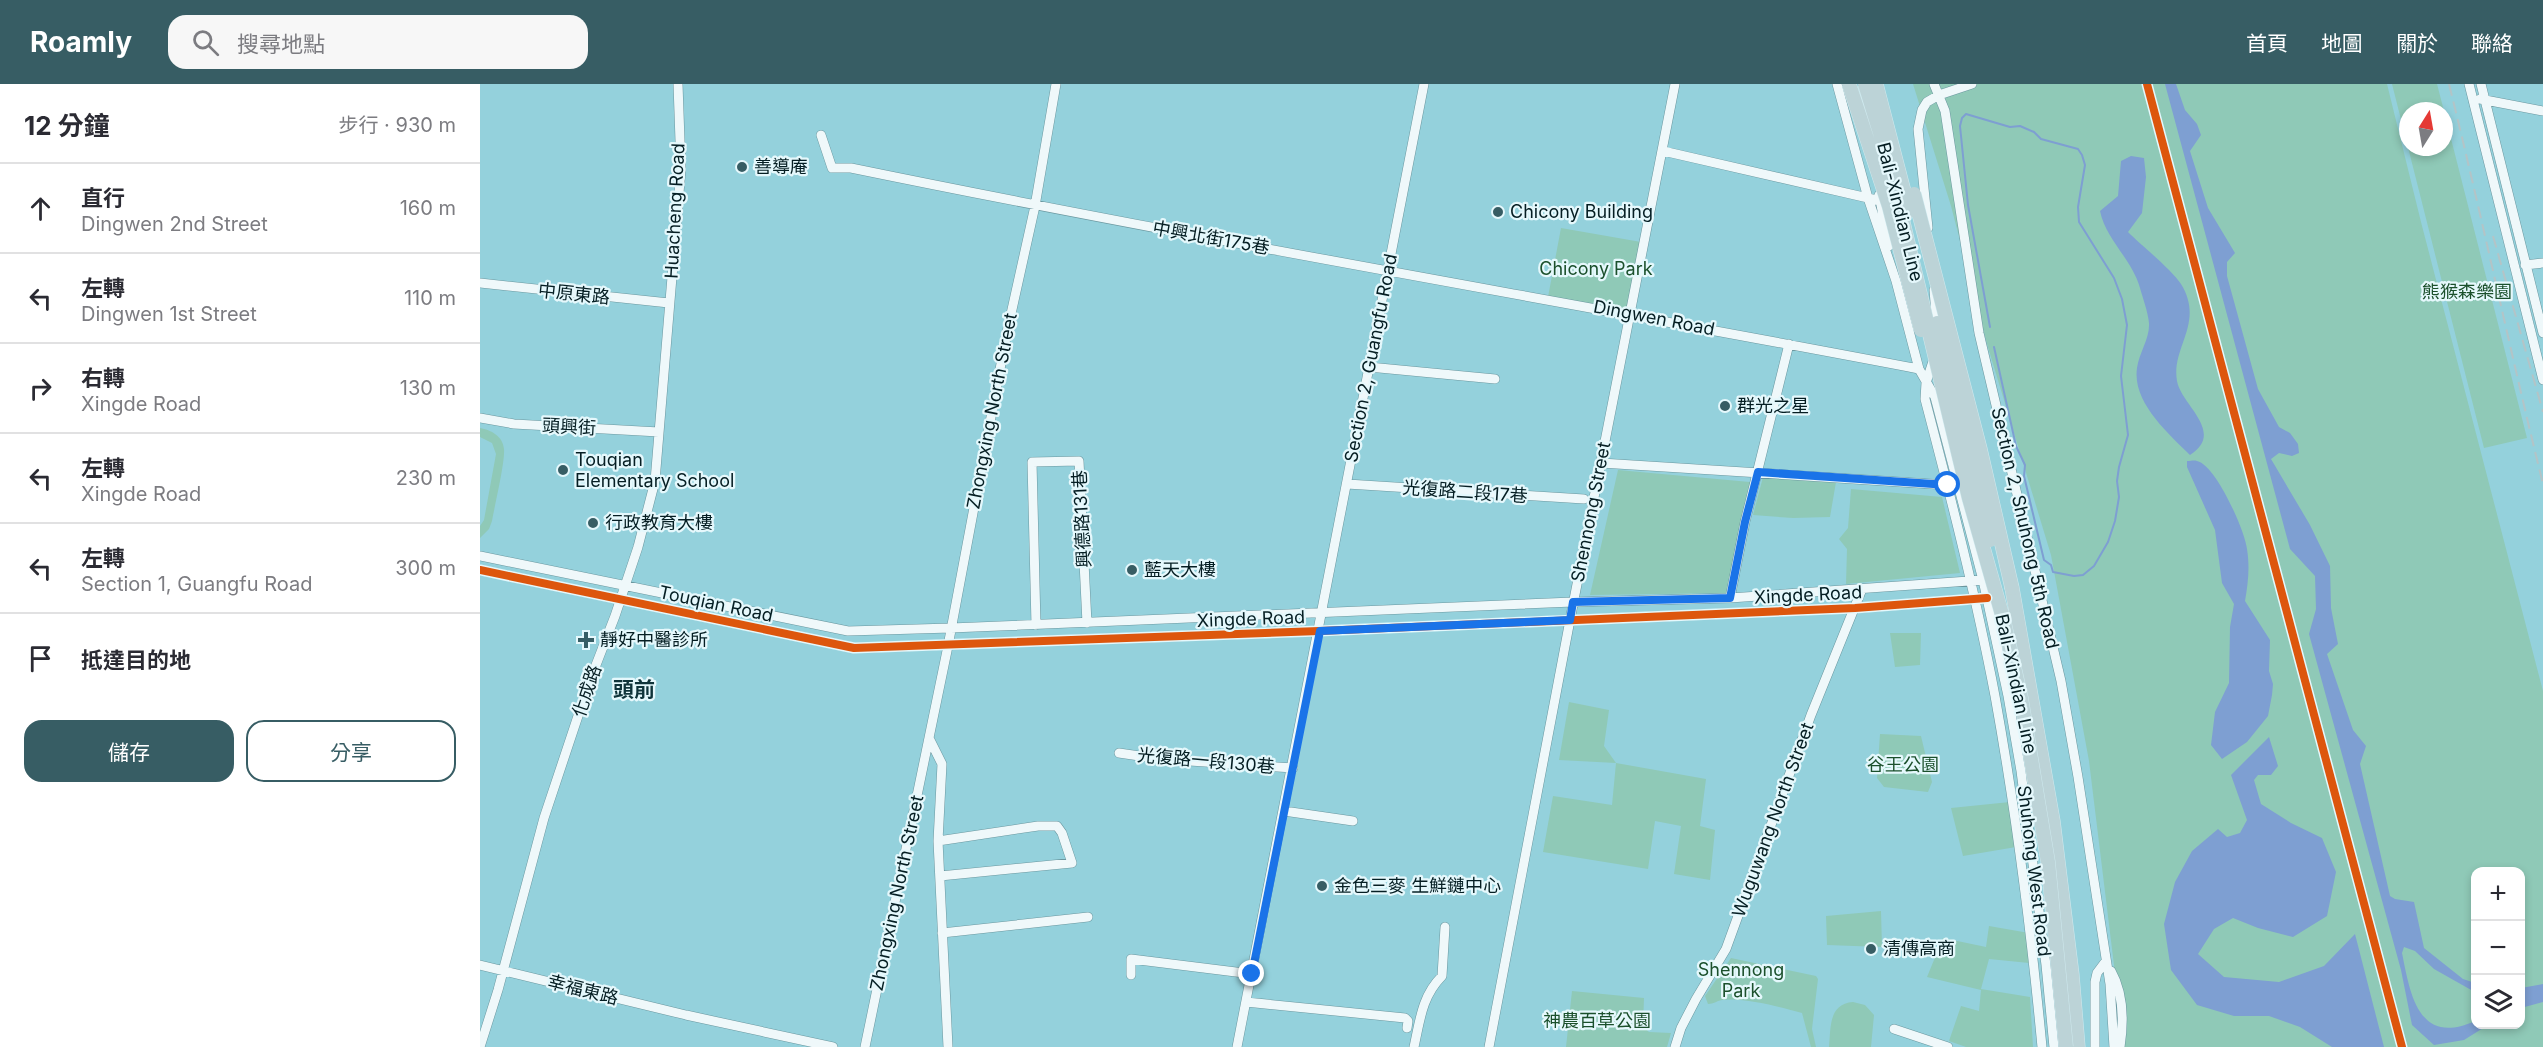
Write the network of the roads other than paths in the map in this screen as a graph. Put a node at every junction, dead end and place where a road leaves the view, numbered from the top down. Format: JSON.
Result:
{"nodes":[{"id":1,"x":678,"y":84,"type":"edge"},
{"id":2,"x":1056,"y":84,"type":"edge"},
{"id":3,"x":1424,"y":84,"type":"edge"},
{"id":4,"x":1674,"y":84,"type":"edge"},
{"id":5,"x":1838,"y":84,"type":"edge"},
{"id":6,"x":1851,"y":84,"type":"edge"},
{"id":7,"x":1864,"y":84,"type":"edge"},
{"id":8,"x":1877,"y":84,"type":"edge"},
{"id":9,"x":1884,"y":84,"type":"edge"},
{"id":10,"x":1934,"y":84,"type":"edge"},
{"id":11,"x":1972,"y":84,"type":"edge"},
{"id":12,"x":2469,"y":84,"type":"edge"},
{"id":13,"x":2481,"y":84,"type":"edge"},
{"id":14,"x":1939,"y":95,"type":"junction"},
{"id":15,"x":2473,"y":99,"type":"junction"},
{"id":16,"x":2485,"y":100,"type":"junction"},
{"id":17,"x":1890,"y":106,"type":"junction"},
{"id":18,"x":2543,"y":111,"type":"edge"},
{"id":19,"x":820,"y":135,"type":"dead end"},
{"id":20,"x":1663,"y":151,"type":"junction"},
{"id":21,"x":1868,"y":198,"type":"junction"},
{"id":22,"x":1881,"y":201,"type":"junction"},
{"id":23,"x":1035,"y":206,"type":"junction"},
{"id":24,"x":2543,"y":263,"type":"edge"},
{"id":25,"x":2525,"y":266,"type":"junction"},
{"id":26,"x":1388,"y":270,"type":"junction"},
{"id":27,"x":1896,"y":281,"type":"junction"},
{"id":28,"x":480,"y":283,"type":"edge"},
{"id":29,"x":669,"y":303,"type":"junction"},
{"id":30,"x":1630,"y":313,"type":"junction"},
{"id":31,"x":2543,"y":333,"type":"edge"},
{"id":32,"x":1789,"y":344,"type":"junction"},
{"id":33,"x":1369,"y":366,"type":"junction"},
{"id":34,"x":1919,"y":369,"type":"junction"},
{"id":35,"x":1495,"y":380,"type":"dead end"},
{"id":36,"x":2543,"y":380,"type":"edge"},
{"id":37,"x":1926,"y":383,"type":"junction"},
{"id":38,"x":480,"y":418,"type":"edge"},
{"id":39,"x":1953,"y":430,"type":"junction"},
{"id":40,"x":659,"y":432,"type":"junction"},
{"id":41,"x":1601,"y":463,"type":"junction"},
{"id":42,"x":1758,"y":472,"type":"junction"},
{"id":43,"x":1347,"y":484,"type":"junction"},
{"id":44,"x":1948,"y":485,"type":"junction"},
{"id":45,"x":1584,"y":499,"type":"dead end"},
{"id":46,"x":480,"y":556,"type":"edge"},
{"id":47,"x":480,"y":570,"type":"edge"},
{"id":48,"x":1983,"y":580,"type":"junction"},
{"id":49,"x":1971,"y":581,"type":"junction"},
{"id":50,"x":624,"y":587,"type":"junction"},
{"id":51,"x":1862,"y":589,"type":"junction"},
{"id":52,"x":1730,"y":598,"type":"junction"},
{"id":53,"x":1987,"y":598,"type":"junction"},
{"id":54,"x":620,"y":599,"type":"junction"},
{"id":55,"x":1975,"y":599,"type":"junction"},
{"id":56,"x":1573,"y":602,"type":"junction"},
{"id":57,"x":1855,"y":608,"type":"junction"},
{"id":58,"x":1322,"y":613,"type":"junction"},
{"id":59,"x":1570,"y":620,"type":"junction"},
{"id":60,"x":1087,"y":623,"type":"junction"},
{"id":61,"x":1036,"y":625,"type":"junction"},
{"id":62,"x":951,"y":628,"type":"junction"},
{"id":63,"x":1320,"y":631,"type":"junction"},
{"id":64,"x":948,"y":646,"type":"junction"},
{"id":65,"x":2031,"y":705,"type":"junction"},
{"id":66,"x":929,"y":738,"type":"junction"},
{"id":67,"x":1119,"y":753,"type":"dead end"},
{"id":68,"x":1293,"y":768,"type":"junction"},
{"id":69,"x":1284,"y":811,"type":"junction"},
{"id":70,"x":1353,"y":821,"type":"dead end"},
{"id":71,"x":938,"y":841,"type":"junction"},
{"id":72,"x":940,"y":876,"type":"junction"},
{"id":73,"x":1088,"y":917,"type":"dead end"},
{"id":74,"x":1445,"y":927,"type":"dead end"},
{"id":75,"x":942,"y":933,"type":"junction"},
{"id":76,"x":2106,"y":961,"type":"junction"},
{"id":77,"x":480,"y":965,"type":"edge"},
{"id":78,"x":2034,"y":965,"type":"junction"},
{"id":79,"x":2046,"y":965,"type":"junction"},
{"id":80,"x":503,"y":971,"type":"junction"},
{"id":81,"x":1252,"y":974,"type":"junction"},
{"id":82,"x":1131,"y":975,"type":"dead end"},
{"id":83,"x":1246,"y":1002,"type":"junction"},
{"id":84,"x":1407,"y":1028,"type":"dead end"},
{"id":85,"x":1894,"y":1029,"type":"dead end"},
{"id":86,"x":480,"y":1047,"type":"edge"},
{"id":87,"x":833,"y":1047,"type":"edge"},
{"id":88,"x":865,"y":1047,"type":"edge"},
{"id":89,"x":948,"y":1047,"type":"edge"},
{"id":90,"x":1237,"y":1047,"type":"edge"},
{"id":91,"x":1414,"y":1047,"type":"edge"},
{"id":92,"x":1489,"y":1047,"type":"edge"},
{"id":93,"x":1675,"y":1047,"type":"edge"},
{"id":94,"x":1948,"y":1047,"type":"edge"},
{"id":95,"x":2042,"y":1047,"type":"edge"},
{"id":96,"x":2055,"y":1047,"type":"edge"},
{"id":97,"x":2066,"y":1047,"type":"edge"},
{"id":98,"x":2077,"y":1047,"type":"edge"},
{"id":99,"x":2095,"y":1047,"type":"edge"},
{"id":100,"x":2114,"y":1047,"type":"edge"},
{"id":101,"x":2120,"y":1047,"type":"edge"}],
"edges":[{"from":1,"to":29,"type":"street","name":"Huacheng Road"},
{"from":2,"to":23,"type":"street","name":"Zhongxing North Street"},
{"from":3,"to":26,"type":"street","name":"Section 2, Guangfu Road"},
{"from":4,"to":20,"type":"street","name":"Shennong Street"},
{"from":5,"to":21,"type":"street","name":"Shuhong West Road"},
{"from":6,"to":22,"type":"street","name":"Shuhong West Road"},
{"from":6,"to":39,"type":"highway","bridge":true},
{"from":7,"to":39,"type":"highway","name":"Bali-Xindian Line","bridge":true},
{"from":8,"to":17,"type":"highway"},
{"from":8,"to":65,"type":"highway","name":"Bali-Xindian Line","bridge":true},
{"from":9,"to":17,"type":"highway"},
{"from":10,"to":14,"type":"street","name":"Section 2, Shuhong 5th Road"},
{"from":11,"to":14,"type":"street"},
{"from":12,"to":15,"type":"street"},
{"from":13,"to":16,"type":"street"},
{"from":14,"to":37,"type":"street"},
{"from":14,"to":76,"type":"street","name":"Section 2, Shuhong 5th Road"},
{"from":15,"to":16,"type":"street"},
{"from":15,"to":36,"type":"street"},
{"from":16,"to":18,"type":"street"},
{"from":16,"to":25,"type":"street"},
{"from":17,"to":65,"type":"highway","bridge":true},
{"from":19,"to":23,"type":"street","name":"中興北街175巷"},
{"from":20,"to":21,"type":"street"},
{"from":20,"to":30,"type":"street","name":"Shennong Street"},
{"from":21,"to":22,"type":"street"},
{"from":21,"to":27,"type":"street","name":"Shuhong West Road"},
{"from":22,"to":27,"type":"street","name":"Shuhong West Road"},
{"from":23,"to":26,"type":"street","name":"中興北街175巷"},
{"from":23,"to":62,"type":"street","name":"Zhongxing North Street"},
{"from":24,"to":25,"type":"street"},
{"from":25,"to":31,"type":"street"},
{"from":26,"to":30,"type":"street","name":"Dingwen Road"},
{"from":26,"to":33,"type":"street","name":"Section 2, Guangfu Road"},
{"from":27,"to":34,"type":"street","name":"Shuhong West Road"},
{"from":28,"to":29,"type":"street","name":"中原東路"},
{"from":29,"to":40,"type":"street","name":"化成路"},
{"from":30,"to":32,"type":"street","name":"Dingwen Road"},
{"from":30,"to":41,"type":"street","name":"Shennong Street"},
{"from":32,"to":34,"type":"street","name":"Dingwen Road"},
{"from":32,"to":42,"type":"street"},
{"from":33,"to":35,"type":"street"},
{"from":33,"to":43,"type":"street","name":"Section 2, Guangfu Road"},
{"from":34,"to":37,"type":"street","name":"Shuhong West Road"},
{"from":37,"to":44,"type":"street","name":"Shuhong West Road"},
{"from":37,"to":48,"type":"street","name":"Shuhong West Road"},
{"from":38,"to":40,"type":"street","name":"頭興街"},
{"from":39,"to":97,"type":"highway","name":"Bali-Xindian Line","bridge":true},
{"from":40,"to":50,"type":"street","name":"化成路"},
{"from":41,"to":42,"type":"street"},
{"from":41,"to":56,"type":"street","name":"Shennong Street"},
{"from":42,"to":44,"type":"street"},
{"from":42,"to":52,"type":"street"},
{"from":43,"to":45,"type":"street","name":"光復路二段17巷"},
{"from":43,"to":58,"type":"street","name":"Section 2, Guangfu Road"},
{"from":44,"to":49,"type":"street","name":"Shuhong West Road"},
{"from":46,"to":50,"type":"street","name":"Touqian Road"},
{"from":47,"to":54,"type":"street","name":"Touqian Road"},
{"from":48,"to":49,"type":"street","name":"Xingde Road"},
{"from":48,"to":53,"type":"street","name":"Shuhong West Road"},
{"from":49,"to":51,"type":"street","name":"Xingde Road"},
{"from":49,"to":55,"type":"street","name":"Shuhong West Road"},
{"from":50,"to":54,"type":"street","name":"化成路"},
{"from":50,"to":62,"type":"street","name":"Touqian Road"},
{"from":51,"to":52,"type":"street","name":"Xingde Road"},
{"from":51,"to":57,"type":"street","name":"Wuguwang North Street"},
{"from":52,"to":56,"type":"street","name":"Xingde Road"},
{"from":53,"to":55,"type":"street","name":"Xingde Road"},
{"from":53,"to":79,"type":"street","name":"Shuhong West Road"},
{"from":54,"to":64,"type":"street","name":"Touqian Road"},
{"from":54,"to":80,"type":"street","name":"化成路"},
{"from":55,"to":57,"type":"street","name":"Xingde Road"},
{"from":55,"to":78,"type":"street","name":"Shuhong West Road"},
{"from":56,"to":58,"type":"street","name":"Xingde Road"},
{"from":56,"to":59,"type":"street","name":"Shennong Street"},
{"from":57,"to":59,"type":"street","name":"Xingde Road"},
{"from":57,"to":93,"type":"street","name":"Wuguwang North Street"},
{"from":58,"to":60,"type":"street","name":"Xingde Road"},
{"from":58,"to":63,"type":"street","name":"Section 2, Guangfu Road"},
{"from":59,"to":63,"type":"street","name":"Xingde Road"},
{"from":59,"to":92,"type":"street","name":"Shennong Street"},
{"from":60,"to":61,"type":"street","name":"Xingde Road"},
{"from":60,"to":61,"type":"street","name":"興德路131巷"},
{"from":61,"to":62,"type":"street","name":"Xingde Road"},
{"from":62,"to":64,"type":"street","name":"Zhongxing North Street"},
{"from":63,"to":64,"type":"street","name":"Xingde Road"},
{"from":63,"to":68,"type":"street","name":"Section 2, Guangfu Road"},
{"from":64,"to":66,"type":"street","name":"Zhongxing North Street"},
{"from":65,"to":98,"type":"highway","name":"Bali-Xindian Line"},
{"from":66,"to":71,"type":"street","name":"Zhongxing North Street"},
{"from":66,"to":88,"type":"street","name":"Zhongxing North Street"},
{"from":67,"to":68,"type":"street","name":"光復路一段130巷"},
{"from":68,"to":69,"type":"street","name":"Section 2, Guangfu Road"},
{"from":69,"to":70,"type":"street"},
{"from":69,"to":81,"type":"street","name":"Section 2, Guangfu Road"},
{"from":71,"to":72,"type":"street","name":"Zhongxing North Street"},
{"from":71,"to":72,"type":"street"},
{"from":72,"to":75,"type":"street","name":"Zhongxing North Street"},
{"from":73,"to":75,"type":"street"},
{"from":74,"to":91,"type":"street"},
{"from":75,"to":89,"type":"street","name":"Zhongxing North Street"},
{"from":76,"to":99,"type":"street"},
{"from":76,"to":100,"type":"street","name":"Section 2, Shuhong 5th Road"},
{"from":76,"to":101,"type":"street","name":"Section 2, Shuhong 5th Road"},
{"from":77,"to":80,"type":"street","name":"幸福東路"},
{"from":78,"to":79,"type":"street"},
{"from":78,"to":95,"type":"street","name":"Shuhong West Road"},
{"from":79,"to":96,"type":"street","name":"Shuhong West Road"},
{"from":79,"to":98,"type":"street"},
{"from":80,"to":86,"type":"street"},
{"from":80,"to":87,"type":"street","name":"幸福東路"},
{"from":81,"to":82,"type":"street"},
{"from":81,"to":83,"type":"street","name":"Section 2, Guangfu Road"},
{"from":83,"to":84,"type":"street"},
{"from":83,"to":90,"type":"street","name":"Section 2, Guangfu Road"},
{"from":85,"to":94,"type":"street"}]}
